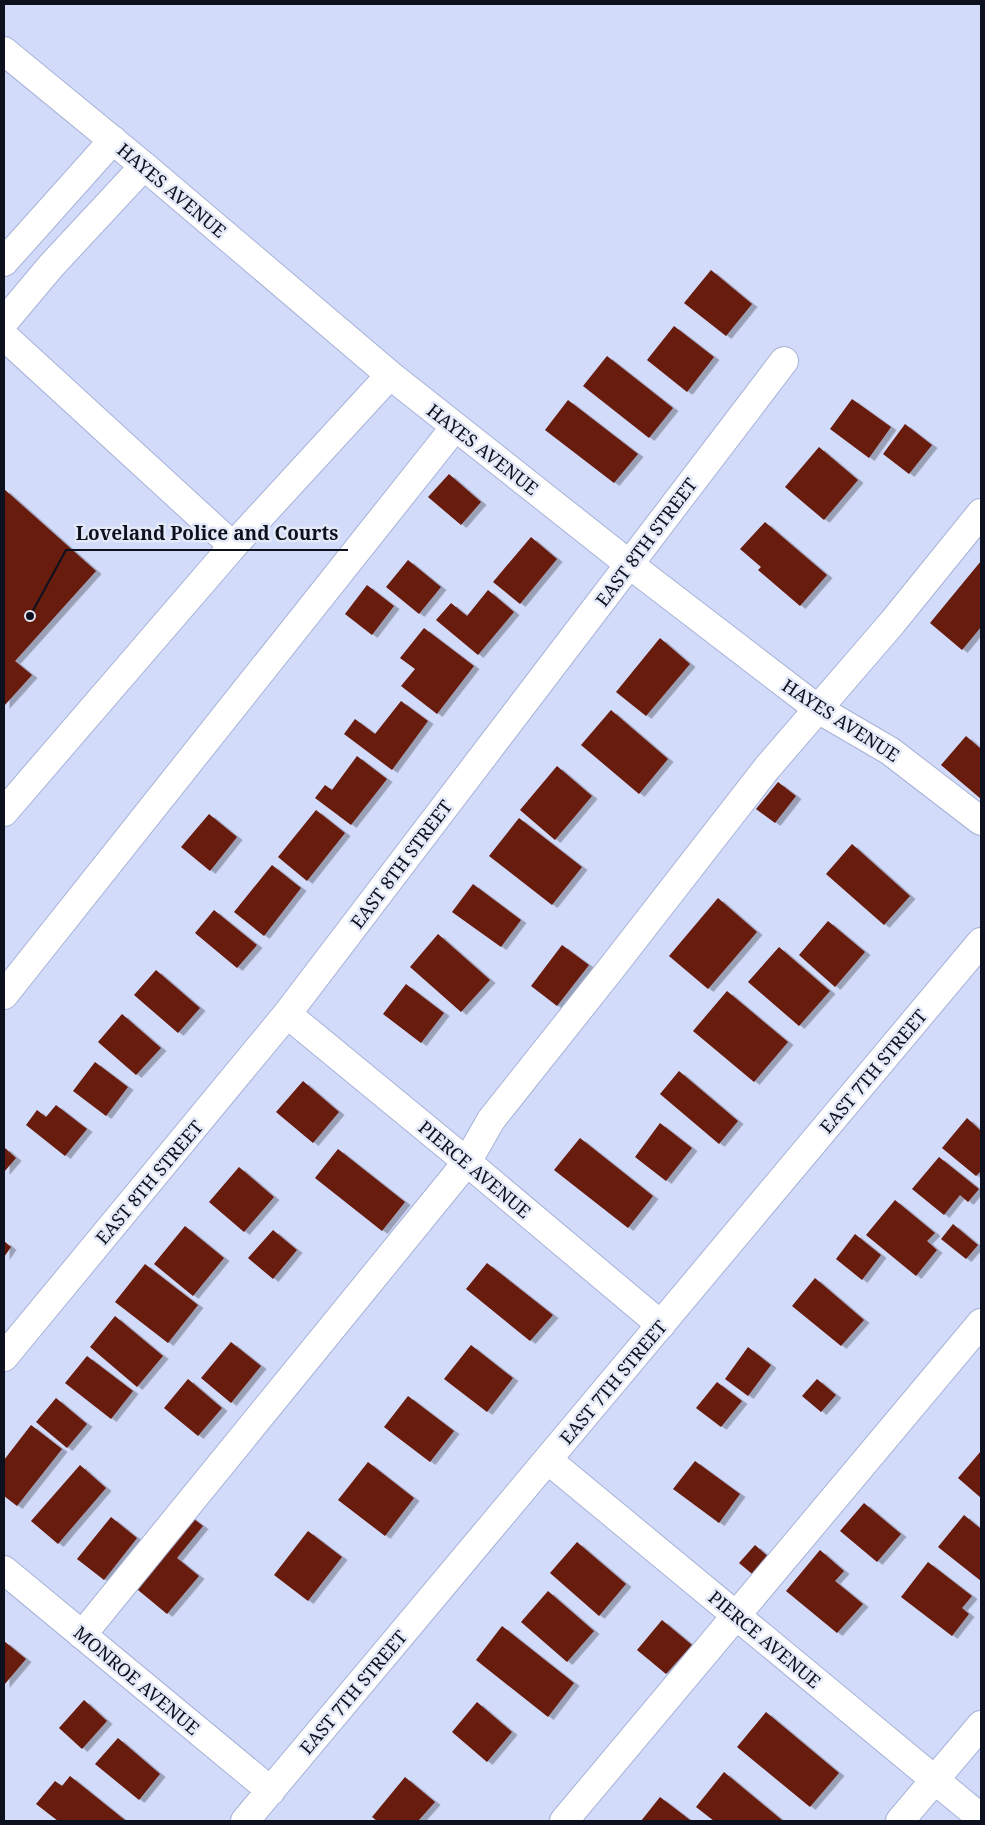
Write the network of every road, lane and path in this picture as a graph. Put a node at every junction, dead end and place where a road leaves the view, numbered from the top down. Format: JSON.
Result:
{"nodes":[{"id":1,"x":4,"y":51,"type":"edge"},
{"id":2,"x":113,"y":140,"type":"junction"},
{"id":3,"x":144,"y":166,"type":"junction"},
{"id":4,"x":4,"y":262,"type":"edge"},
{"id":5,"x":4,"y":322,"type":"edge"},
{"id":6,"x":4,"y":336,"type":"edge"},
{"id":7,"x":784,"y":361,"type":"dead end"},
{"id":8,"x":390,"y":375,"type":"junction"},
{"id":9,"x":455,"y":426,"type":"junction"},
{"id":10,"x":981,"y":513,"type":"edge"},
{"id":11,"x":233,"y":546,"type":"junction"},
{"id":12,"x":629,"y":564,"type":"junction"},
{"id":13,"x":818,"y":710,"type":"junction"},
{"id":14,"x":4,"y":812,"type":"edge"},
{"id":15,"x":981,"y":821,"type":"edge"},
{"id":16,"x":981,"y":942,"type":"edge"},
{"id":17,"x":4,"y":995,"type":"edge"},
{"id":18,"x":287,"y":1014,"type":"junction"},
{"id":19,"x":467,"y":1162,"type":"junction"},
{"id":20,"x":981,"y":1323,"type":"edge"},
{"id":21,"x":661,"y":1325,"type":"junction"},
{"id":22,"x":4,"y":1357,"type":"edge"},
{"id":23,"x":548,"y":1460,"type":"junction"},
{"id":24,"x":4,"y":1570,"type":"edge"},
{"id":25,"x":736,"y":1616,"type":"junction"},
{"id":26,"x":82,"y":1634,"type":"junction"},
{"id":27,"x":981,"y":1725,"type":"edge"},
{"id":28,"x":935,"y":1780,"type":"junction"},
{"id":29,"x":271,"y":1791,"type":"junction"},
{"id":30,"x":981,"y":1818,"type":"edge"},
{"id":31,"x":245,"y":1821,"type":"edge"},
{"id":32,"x":564,"y":1821,"type":"edge"},
{"id":33,"x":900,"y":1821,"type":"edge"}],
"edges":[{"from":1,"to":2,"type":"street","name":"HAYES AVENUE"},
{"from":2,"to":3,"type":"street","name":"HAYES AVENUE"},
{"from":2,"to":4,"type":"street"},
{"from":3,"to":5,"type":"street"},
{"from":3,"to":8,"type":"street","name":"HAYES AVENUE"},
{"from":6,"to":11,"type":"street"},
{"from":7,"to":12,"type":"street","name":"EAST 8TH STREET"},
{"from":8,"to":9,"type":"street","name":"HAYES AVENUE"},
{"from":8,"to":11,"type":"street"},
{"from":9,"to":12,"type":"street","name":"HAYES AVENUE"},
{"from":9,"to":17,"type":"street"},
{"from":10,"to":13,"type":"street"},
{"from":11,"to":14,"type":"street"},
{"from":12,"to":13,"type":"street","name":"HAYES AVENUE"},
{"from":12,"to":18,"type":"street","name":"EAST 8TH STREET"},
{"from":13,"to":15,"type":"street","name":"HAYES AVENUE"},
{"from":13,"to":19,"type":"street"},
{"from":16,"to":21,"type":"street","name":"EAST 7TH STREET"},
{"from":18,"to":19,"type":"street","name":"PIERCE AVENUE"},
{"from":18,"to":22,"type":"street","name":"EAST 8TH STREET"},
{"from":19,"to":21,"type":"street","name":"PIERCE AVENUE"},
{"from":19,"to":26,"type":"street"},
{"from":20,"to":25,"type":"street"},
{"from":21,"to":23,"type":"street","name":"EAST 7TH STREET"},
{"from":23,"to":25,"type":"street","name":"PIERCE AVENUE"},
{"from":23,"to":29,"type":"street","name":"EAST 7TH STREET"},
{"from":24,"to":26,"type":"street","name":"MONROE AVENUE"},
{"from":25,"to":28,"type":"street","name":"PIERCE AVENUE"},
{"from":25,"to":32,"type":"street"},
{"from":26,"to":29,"type":"street","name":"MONROE AVENUE"},
{"from":27,"to":28,"type":"street"},
{"from":28,"to":30,"type":"street","name":"PIERCE AVENUE"},
{"from":28,"to":33,"type":"street"},
{"from":29,"to":31,"type":"street","name":"EAST 7TH STREET"}]}
